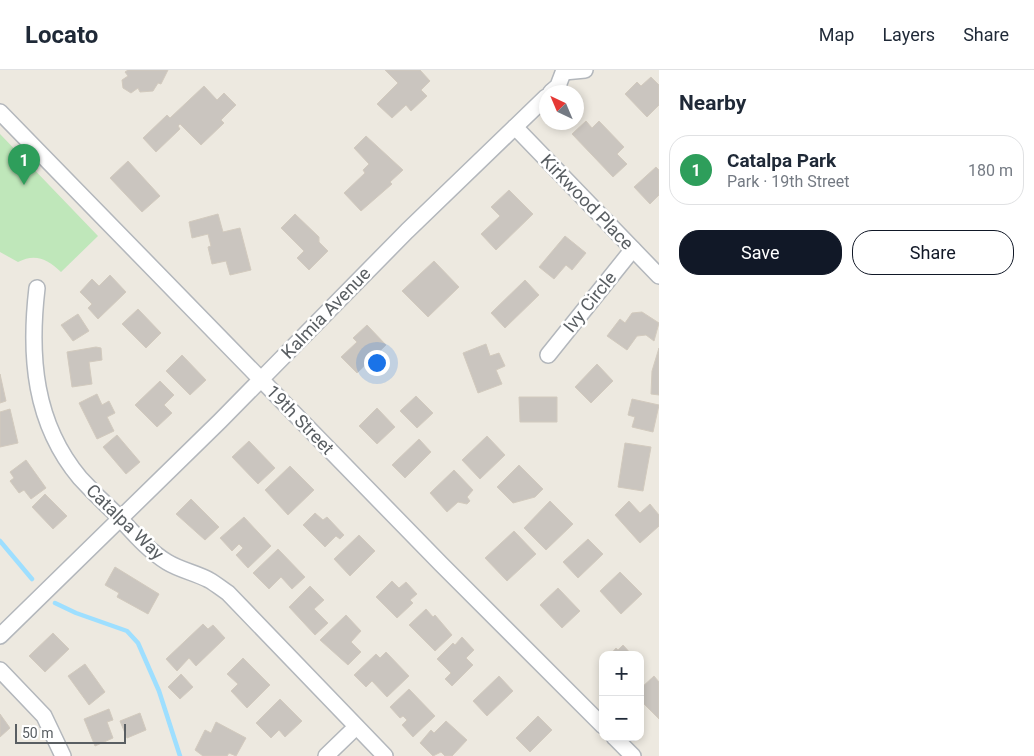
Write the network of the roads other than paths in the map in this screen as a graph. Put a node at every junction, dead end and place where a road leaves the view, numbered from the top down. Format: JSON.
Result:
{"nodes":[{"id":1,"x":585,"y":70,"type":"edge"},
{"id":2,"x":564,"y":71,"type":"edge"},
{"id":3,"x":558,"y":85,"type":"edge"},
{"id":4,"x":539,"y":103,"type":"edge"},
{"id":5,"x":0,"y":112,"type":"edge"},
{"id":6,"x":515,"y":127,"type":"junction"},
{"id":7,"x":633,"y":249,"type":"junction"},
{"id":8,"x":659,"y":276,"type":"edge"},
{"id":9,"x":37,"y":288,"type":"dead end"},
{"id":10,"x":548,"y":355,"type":"dead end"},
{"id":11,"x":261,"y":380,"type":"junction"},
{"id":12,"x":120,"y":518,"type":"junction"},
{"id":13,"x":0,"y":636,"type":"edge"},
{"id":14,"x":0,"y":670,"type":"edge"},
{"id":15,"x":599,"y":722,"type":"edge"},
{"id":16,"x":356,"y":726,"type":"junction"},
{"id":17,"x":618,"y":741,"type":"edge"},
{"id":18,"x":63,"y":756,"type":"edge"},
{"id":19,"x":326,"y":756,"type":"edge"},
{"id":20,"x":385,"y":756,"type":"edge"},
{"id":21,"x":632,"y":756,"type":"edge"}],
"edges":[{"from":1,"to":2,"type":"street"},
{"from":2,"to":3,"type":"street"},
{"from":4,"to":6,"type":"street","name":"Kalmia Avenue"},
{"from":5,"to":11,"type":"street","name":"19th Street"},
{"from":6,"to":7,"type":"street","name":"Kirkwood Place"},
{"from":6,"to":11,"type":"street","name":"Kalmia Avenue"},
{"from":7,"to":8,"type":"street","name":"Kirkwood Place"},
{"from":7,"to":10,"type":"street","name":"Ivy Circle"},
{"from":9,"to":12,"type":"street","name":"Catalpa Way"},
{"from":11,"to":12,"type":"street","name":"Kalmia Avenue"},
{"from":11,"to":15,"type":"street","name":"19th Street"},
{"from":12,"to":13,"type":"street","name":"Kalmia Avenue"},
{"from":12,"to":16,"type":"street","name":"Catalpa Way"},
{"from":14,"to":18,"type":"street"},
{"from":16,"to":19,"type":"street"},
{"from":16,"to":20,"type":"street","name":"Catalpa Way"},
{"from":17,"to":21,"type":"street"}]}
